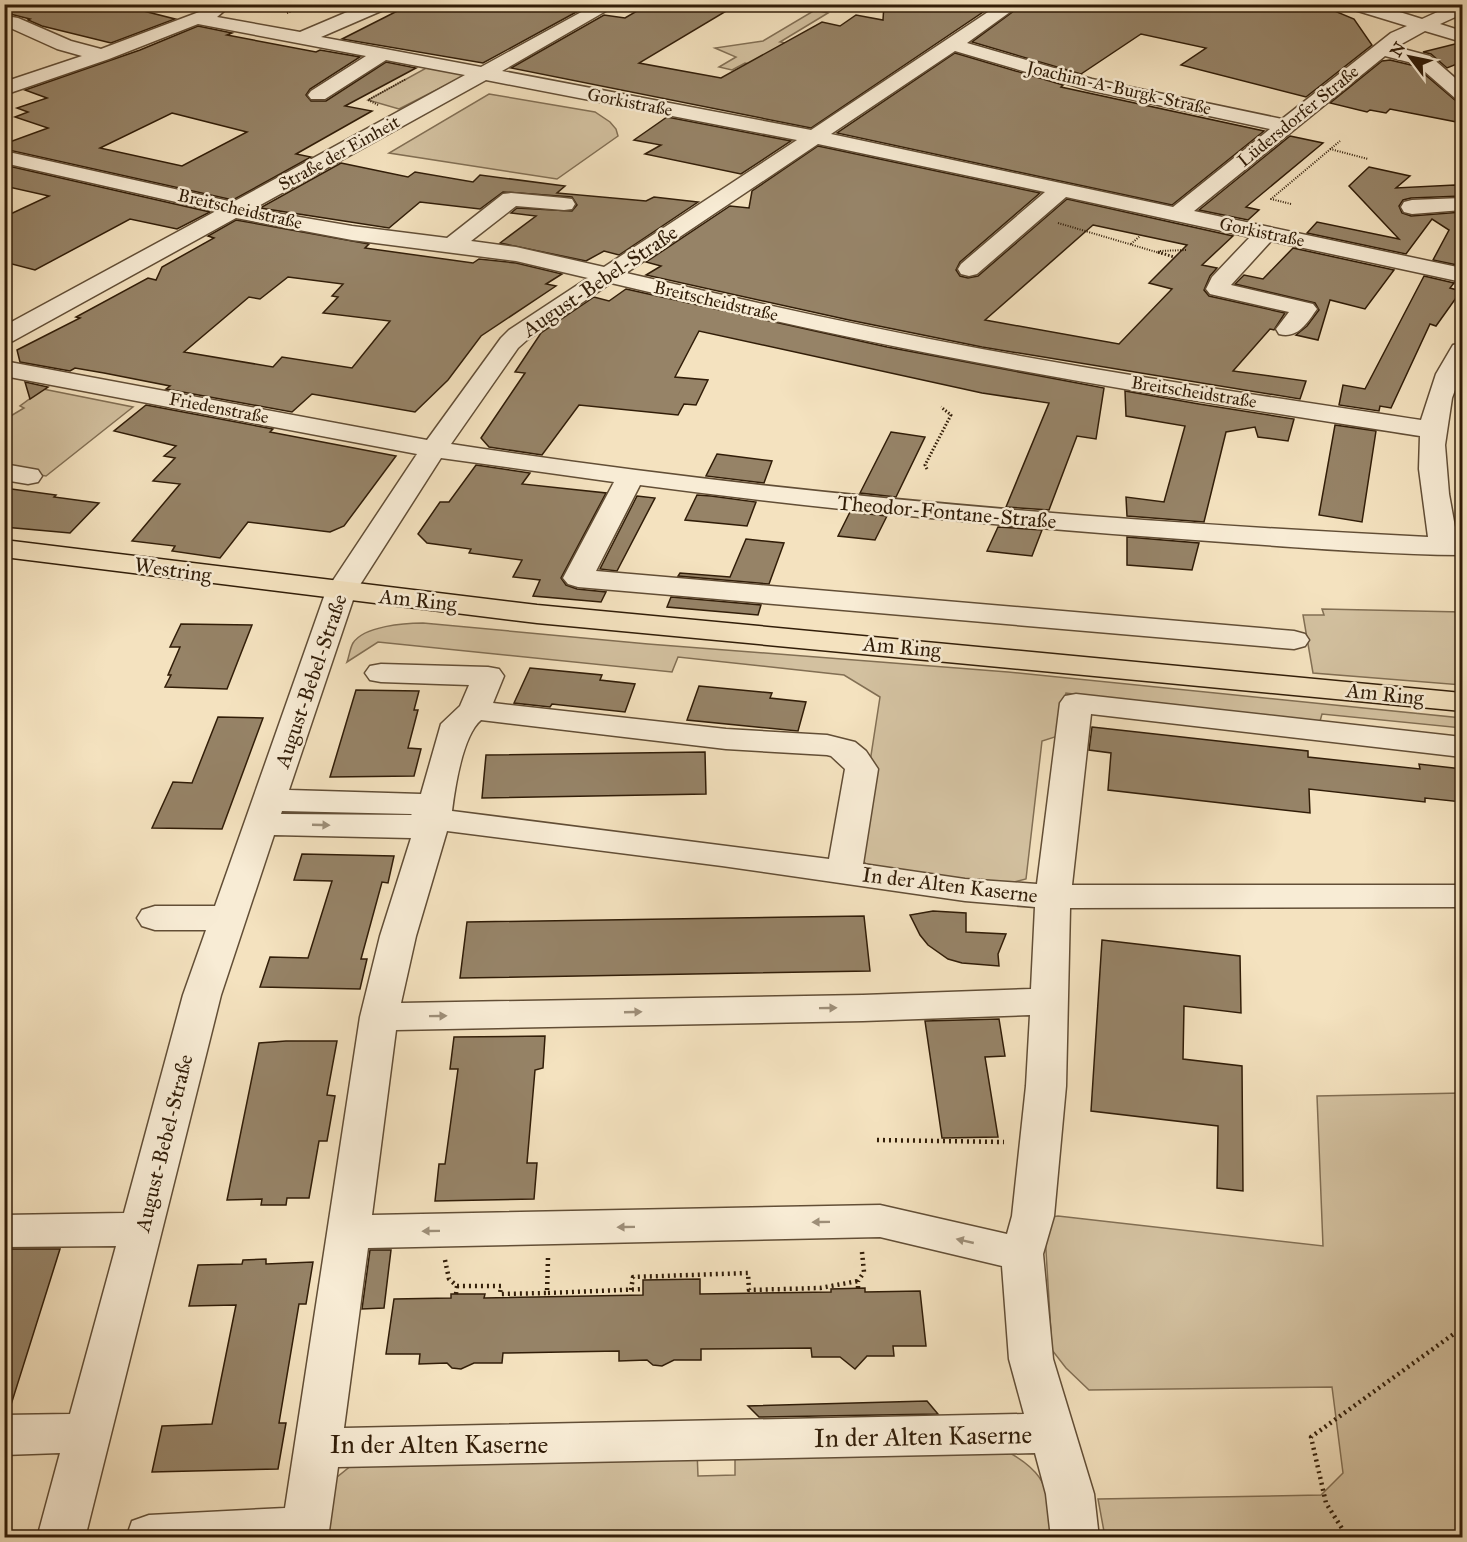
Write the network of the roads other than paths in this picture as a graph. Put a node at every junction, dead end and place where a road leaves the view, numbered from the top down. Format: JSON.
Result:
{"nodes":[{"id":1,"x":231,"y":4,"type":"edge"},
{"id":2,"x":382,"y":4,"type":"edge"},
{"id":3,"x":610,"y":4,"type":"edge"},
{"id":4,"x":1013,"y":4,"type":"edge"},
{"id":5,"x":1354,"y":4,"type":"edge"},
{"id":6,"x":1462,"y":8,"type":"edge"},
{"id":7,"x":196,"y":18,"type":"junction"},
{"id":8,"x":12,"y":22,"type":"dead end"},
{"id":9,"x":1423,"y":26,"type":"junction"},
{"id":10,"x":1462,"y":38,"type":"edge"},
{"id":11,"x":300,"y":39,"type":"junction"},
{"id":12,"x":954,"y":45,"type":"junction"},
{"id":13,"x":1382,"y":49,"type":"junction"},
{"id":14,"x":384,"y":54,"type":"junction"},
{"id":15,"x":102,"y":55,"type":"junction"},
{"id":16,"x":484,"y":74,"type":"junction"},
{"id":17,"x":4,"y":89,"type":"edge"},
{"id":18,"x":1462,"y":94,"type":"edge"},
{"id":19,"x":318,"y":95,"type":"dead end"},
{"id":20,"x":1285,"y":126,"type":"junction"},
{"id":21,"x":815,"y":137,"type":"junction"},
{"id":22,"x":4,"y":157,"type":"edge"},
{"id":23,"x":1062,"y":189,"type":"junction"},
{"id":24,"x":564,"y":204,"type":"dead end"},
{"id":25,"x":1462,"y":204,"type":"edge"},
{"id":26,"x":1412,"y":207,"type":"dead end"},
{"id":27,"x":235,"y":210,"type":"junction"},
{"id":28,"x":1177,"y":214,"type":"junction"},
{"id":29,"x":1266,"y":233,"type":"junction"},
{"id":30,"x":451,"y":246,"type":"junction"},
{"id":31,"x":969,"y":269,"type":"dead end"},
{"id":32,"x":1462,"y":274,"type":"edge"},
{"id":33,"x":607,"y":275,"type":"junction"},
{"id":34,"x":1288,"y":329,"type":"dead end"},
{"id":35,"x":4,"y":336,"type":"edge"},
{"id":36,"x":1462,"y":350,"type":"edge"},
{"id":37,"x":4,"y":368,"type":"edge"},
{"id":38,"x":1432,"y":430,"type":"junction"},
{"id":39,"x":434,"y":449,"type":"junction"},
{"id":40,"x":631,"y":476,"type":"junction"},
{"id":41,"x":1453,"y":547,"type":"edge"},
{"id":42,"x":4,"y":548,"type":"edge"},
{"id":43,"x":341,"y":591,"type":"junction"},
{"id":44,"x":1294,"y":640,"type":"dead end"},
{"id":45,"x":381,"y":674,"type":"dead end"},
{"id":46,"x":1462,"y":702,"type":"edge"},
{"id":47,"x":474,"y":710,"type":"junction"},
{"id":48,"x":1462,"y":747,"type":"edge"},
{"id":49,"x":266,"y":812,"type":"junction"},
{"id":50,"x":434,"y":819,"type":"junction"},
{"id":51,"x":844,"y":872,"type":"junction"},
{"id":52,"x":1462,"y":896,"type":"edge"},
{"id":53,"x":1053,"y":897,"type":"junction"},
{"id":54,"x":155,"y":918,"type":"dead end"},
{"id":55,"x":228,"y":918,"type":"junction"},
{"id":56,"x":1049,"y":1001,"type":"junction"},
{"id":57,"x":379,"y":1017,"type":"junction"},
{"id":58,"x":142,"y":1229,"type":"junction"},
{"id":59,"x":4,"y":1231,"type":"edge"},
{"id":60,"x":349,"y":1232,"type":"junction"},
{"id":61,"x":1022,"y":1254,"type":"junction"},
{"id":62,"x":89,"y":1433,"type":"junction"},
{"id":63,"x":1053,"y":1433,"type":"junction"},
{"id":64,"x":4,"y":1434,"type":"edge"},
{"id":65,"x":318,"y":1448,"type":"junction"},
{"id":66,"x":304,"y":1533,"type":"edge"},
{"id":67,"x":149,"y":1536,"type":"dead end"},
{"id":68,"x":61,"y":1538,"type":"edge"},
{"id":69,"x":1075,"y":1538,"type":"edge"}],
"edges":[{"from":1,"to":7,"type":"street"},
{"from":2,"to":11,"type":"street"},
{"from":3,"to":16,"type":"street","name":"Straße der Einheit"},
{"from":4,"to":12,"type":"street","name":"August-Bebel-Straße"},
{"from":5,"to":9,"type":"street"},
{"from":6,"to":9,"type":"street","name":"Lüdersdorfer Straße"},
{"from":7,"to":11,"type":"street","name":"Gorkistraße"},
{"from":7,"to":15,"type":"street"},
{"from":8,"to":15,"type":"street"},
{"from":9,"to":10,"type":"street"},
{"from":9,"to":13,"type":"street","name":"Lüdersdorfer Straße"},
{"from":11,"to":14,"type":"street","name":"Gorkistraße"},
{"from":12,"to":20,"type":"street","name":"Joachim-A-Burgk-Straße"},
{"from":12,"to":21,"type":"street","name":"August-Bebel-Straße"},
{"from":13,"to":18,"type":"street"},
{"from":13,"to":20,"type":"street","name":"Lüdersdorfer Straße"},
{"from":14,"to":16,"type":"street","name":"Gorkistraße"},
{"from":14,"to":19,"type":"street"},
{"from":15,"to":17,"type":"street"},
{"from":16,"to":21,"type":"street","name":"Gorkistraße"},
{"from":16,"to":27,"type":"street","name":"Straße der Einheit"},
{"from":20,"to":28,"type":"street","name":"Lüdersdorfer Straße"},
{"from":21,"to":23,"type":"street","name":"Gorkistraße"},
{"from":21,"to":33,"type":"street","name":"August-Bebel-Straße"},
{"from":22,"to":27,"type":"street","name":"Breitscheidstraße"},
{"from":23,"to":28,"type":"street","name":"Gorkistraße"},
{"from":23,"to":31,"type":"street"},
{"from":24,"to":30,"type":"street"},
{"from":25,"to":26,"type":"street"},
{"from":27,"to":30,"type":"street","name":"Breitscheidstraße"},
{"from":27,"to":35,"type":"street","name":"Straße der Einheit"},
{"from":28,"to":29,"type":"street","name":"Gorkistraße"},
{"from":29,"to":32,"type":"street","name":"Gorkistraße"},
{"from":29,"to":34,"type":"street"},
{"from":30,"to":33,"type":"street","name":"Breitscheidstraße"},
{"from":33,"to":38,"type":"street","name":"Breitscheidstraße"},
{"from":33,"to":39,"type":"street","name":"August-Bebel-Straße"},
{"from":36,"to":38,"type":"street"},
{"from":37,"to":39,"type":"street","name":"Friedenstraße"},
{"from":38,"to":41,"type":"street"},
{"from":39,"to":40,"type":"street","name":"Theodor-Fontane-Straße"},
{"from":39,"to":43,"type":"street","name":"August-Bebel-Straße"},
{"from":40,"to":41,"type":"street","name":"Theodor-Fontane-Straße"},
{"from":40,"to":44,"type":"street"},
{"from":42,"to":43,"type":"main road","name":"Westring"},
{"from":43,"to":46,"type":"main road","name":"Am Ring"},
{"from":43,"to":49,"type":"street","name":"August-Bebel-Straße"},
{"from":45,"to":47,"type":"street","name":"In der Alten Kaserne"},
{"from":47,"to":50,"type":"street","name":"In der Alten Kaserne"},
{"from":47,"to":51,"type":"street","name":"In der Alten Kaserne"},
{"from":48,"to":53,"type":"street"},
{"from":49,"to":50,"type":"street","name":"In der Alten Kaserne"},
{"from":49,"to":55,"type":"street","name":"August-Bebel-Straße"},
{"from":50,"to":51,"type":"street","name":"In der Alten Kaserne"},
{"from":50,"to":57,"type":"street","name":"In der Alten Kaserne"},
{"from":51,"to":53,"type":"street","name":"In der Alten Kaserne"},
{"from":52,"to":53,"type":"street"},
{"from":53,"to":56,"type":"street","name":"In der Alten Kaserne"},
{"from":54,"to":55,"type":"street"},
{"from":55,"to":58,"type":"street","name":"August-Bebel-Straße"},
{"from":57,"to":56,"type":"street","one_way":true},
{"from":56,"to":61,"type":"street","name":"In der Alten Kaserne"},
{"from":57,"to":60,"type":"street","name":"In der Alten Kaserne"},
{"from":58,"to":59,"type":"street"},
{"from":58,"to":62,"type":"street","name":"August-Bebel-Straße"},
{"from":61,"to":60,"type":"street","one_way":true},
{"from":60,"to":65,"type":"street","name":"In der Alten Kaserne"},
{"from":61,"to":63,"type":"street","name":"In der Alten Kaserne"},
{"from":62,"to":64,"type":"street"},
{"from":62,"to":68,"type":"street","name":"August-Bebel-Straße"},
{"from":63,"to":65,"type":"street","name":"In der Alten Kaserne"},
{"from":63,"to":69,"type":"street","name":"In der Alten Kaserne"},
{"from":65,"to":66,"type":"street"},
{"from":66,"to":67,"type":"street"}]}
